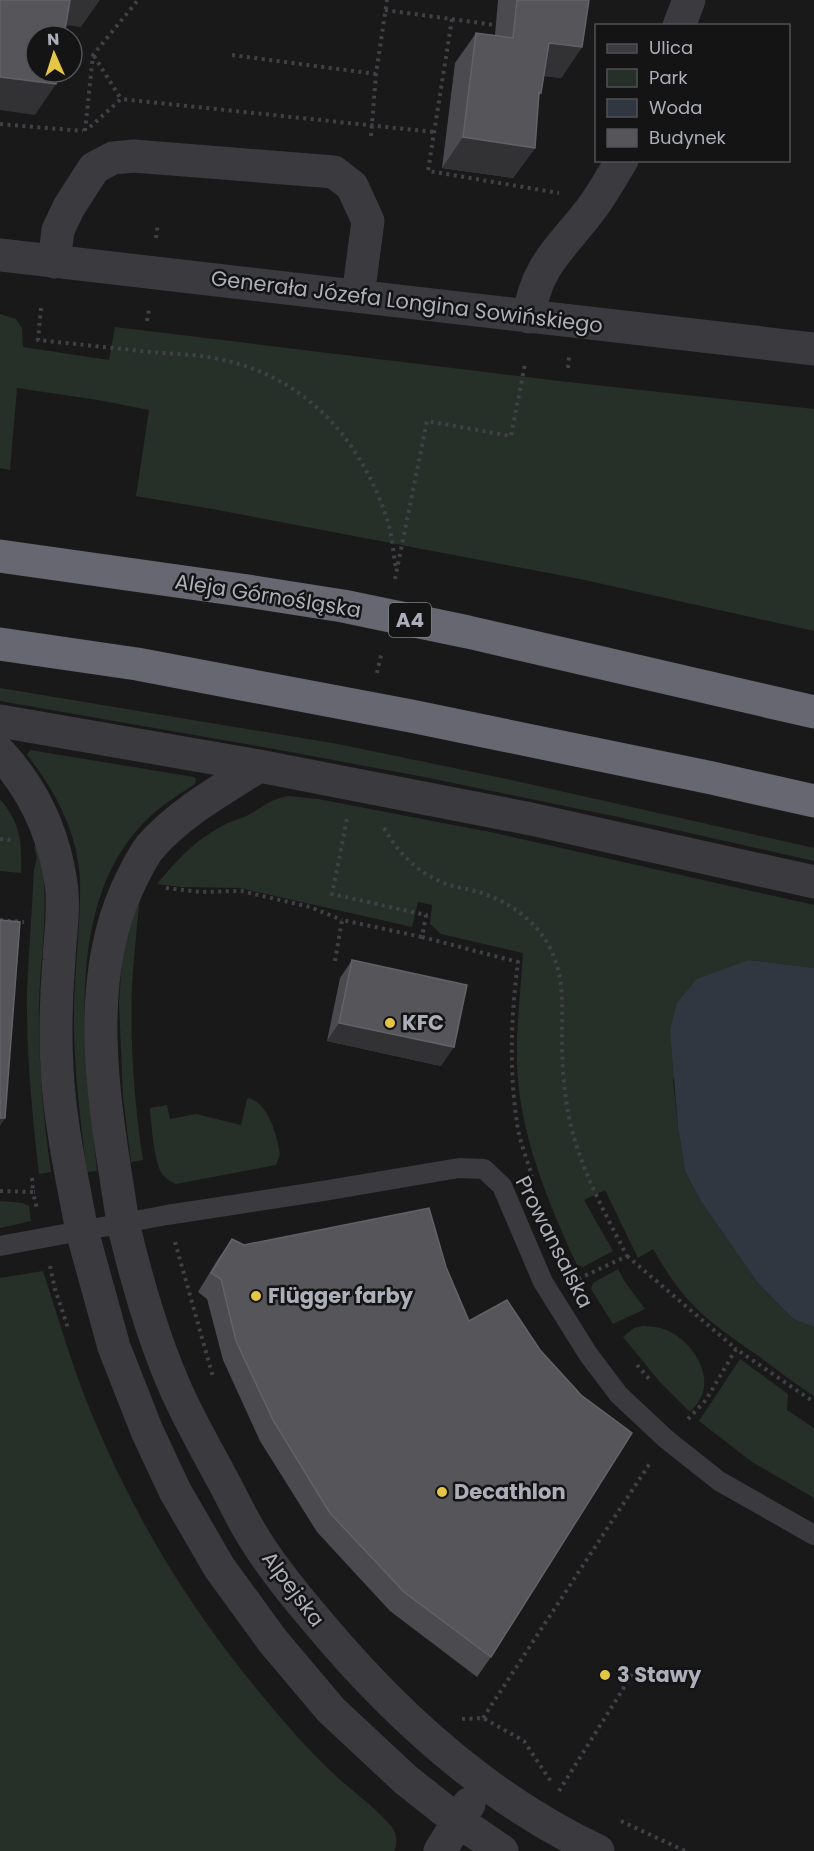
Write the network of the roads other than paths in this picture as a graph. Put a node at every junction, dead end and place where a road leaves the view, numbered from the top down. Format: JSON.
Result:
{"nodes":[{"id":1,"x":689,"y":0,"type":"edge"},
{"id":2,"x":681,"y":24,"type":"edge"},
{"id":3,"x":621,"y":162,"type":"edge"},
{"id":4,"x":0,"y":255,"type":"edge"},
{"id":5,"x":54,"y":262,"type":"junction"},
{"id":6,"x":358,"y":296,"type":"junction"},
{"id":7,"x":529,"y":316,"type":"junction"},
{"id":8,"x":814,"y":349,"type":"edge"},
{"id":9,"x":0,"y":556,"type":"edge"},
{"id":10,"x":0,"y":644,"type":"edge"},
{"id":11,"x":814,"y":712,"type":"edge"},
{"id":12,"x":0,"y":722,"type":"edge"},
{"id":13,"x":0,"y":753,"type":"edge"},
{"id":14,"x":259,"y":765,"type":"junction"},
{"id":15,"x":814,"y":801,"type":"edge"},
{"id":16,"x":814,"y":882,"type":"edge"},
{"id":17,"x":123,"y":1223,"type":"junction"},
{"id":18,"x":82,"y":1231,"type":"junction"},
{"id":19,"x":0,"y":1246,"type":"edge"},
{"id":20,"x":814,"y":1535,"type":"edge"},
{"id":21,"x":483,"y":1782,"type":"junction"},
{"id":22,"x":458,"y":1821,"type":"junction"},
{"id":23,"x":440,"y":1851,"type":"edge"},
{"id":24,"x":502,"y":1851,"type":"edge"},
{"id":25,"x":598,"y":1851,"type":"edge"}],
"edges":[{"from":1,"to":2,"type":"street"},
{"from":3,"to":7,"type":"street"},
{"from":4,"to":5,"type":"street","name":"Generała Józefa Longina Sowińskiego"},
{"from":5,"to":6,"type":"street","name":"Generała Józefa Longina Sowińskiego"},
{"from":5,"to":6,"type":"street"},
{"from":6,"to":7,"type":"street","name":"Generała Józefa Longina Sowińskiego"},
{"from":7,"to":8,"type":"street","name":"Generała Józefa Longina Sowińskiego"},
{"from":9,"to":11,"type":"highway","name":"Aleja Górnośląska","number":"A4"},
{"from":10,"to":15,"type":"highway"},
{"from":12,"to":14,"type":"street"},
{"from":13,"to":18,"type":"street"},
{"from":14,"to":16,"type":"street"},
{"from":14,"to":17,"type":"street","name":"Alpejska"},
{"from":17,"to":18,"type":"lane","name":"Prowansalska"},
{"from":17,"to":20,"type":"lane","name":"Prowansalska"},
{"from":17,"to":21,"type":"street","name":"Alpejska"},
{"from":18,"to":19,"type":"lane","name":"Prowansalska"},
{"from":18,"to":22,"type":"street"},
{"from":21,"to":22,"type":"street"},
{"from":21,"to":25,"type":"street","name":"Alpejska"},
{"from":22,"to":23,"type":"street"},
{"from":22,"to":24,"type":"street"}]}
